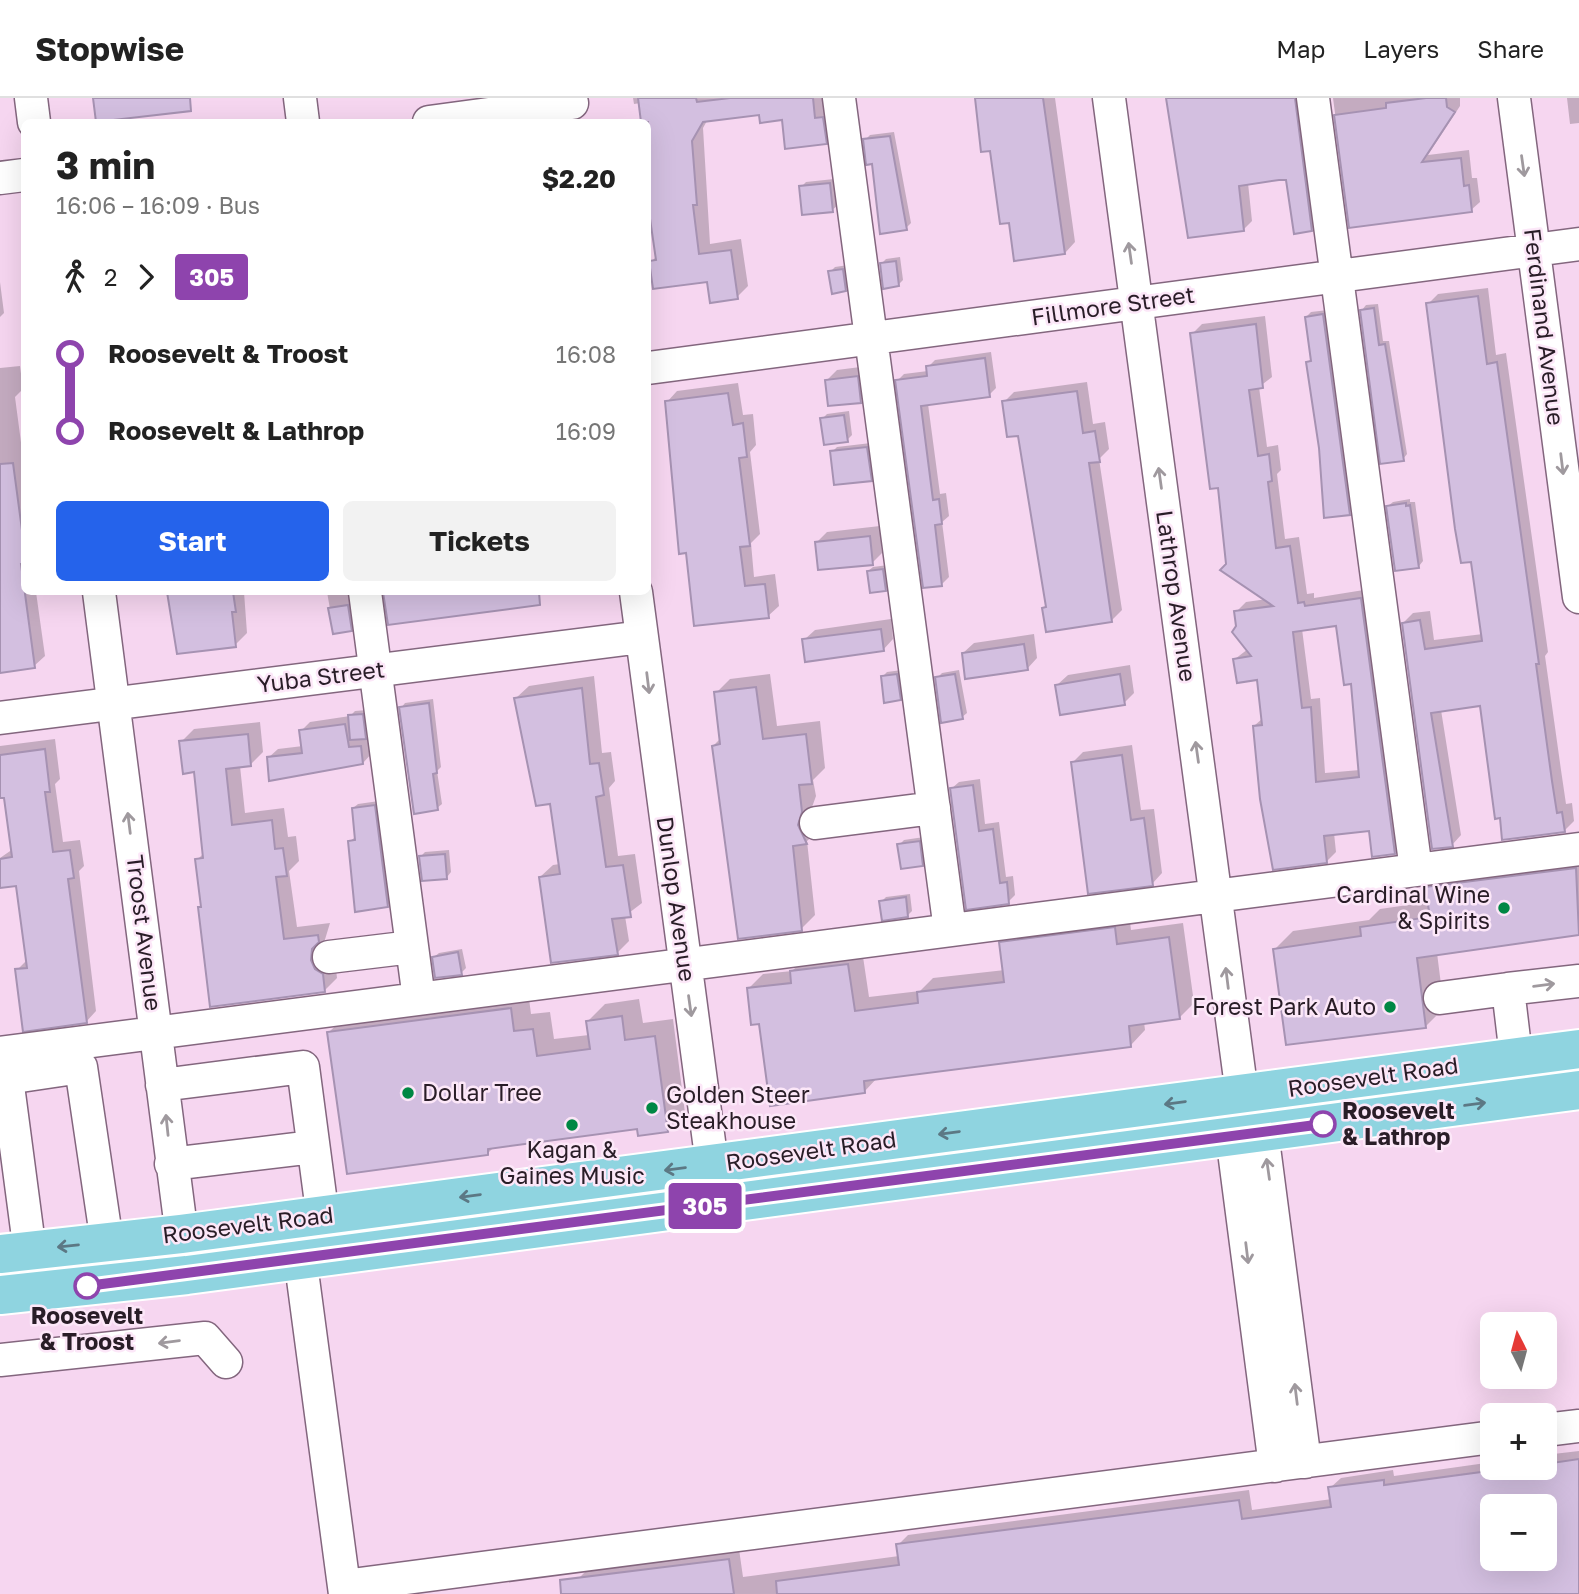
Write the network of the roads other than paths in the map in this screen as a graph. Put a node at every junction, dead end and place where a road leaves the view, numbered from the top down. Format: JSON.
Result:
{"nodes":[{"id":1,"x":31,"y":98,"type":"edge"},
{"id":2,"x":300,"y":98,"type":"edge"},
{"id":3,"x":839,"y":98,"type":"edge"},
{"id":4,"x":1109,"y":98,"type":"edge"},
{"id":5,"x":1313,"y":98,"type":"edge"},
{"id":6,"x":1514,"y":98,"type":"edge"},
{"id":7,"x":572,"y":108,"type":"edge"},
{"id":8,"x":34,"y":119,"type":"edge"},
{"id":9,"x":303,"y":119,"type":"edge"},
{"id":10,"x":460,"y":119,"type":"edge"},
{"id":11,"x":21,"y":175,"type":"edge"},
{"id":12,"x":0,"y":178,"type":"edge"},
{"id":13,"x":1579,"y":244,"type":"edge"},
{"id":14,"x":1535,"y":250,"type":"junction"},
{"id":15,"x":1336,"y":276,"type":"junction"},
{"id":16,"x":1136,"y":303,"type":"junction"},
{"id":17,"x":871,"y":338,"type":"junction"},
{"id":18,"x":651,"y":368,"type":"edge"},
{"id":19,"x":99,"y":595,"type":"edge"},
{"id":20,"x":365,"y":595,"type":"edge"},
{"id":21,"x":636,"y":595,"type":"edge"},
{"id":22,"x":1579,"y":597,"type":"edge"},
{"id":23,"x":642,"y":637,"type":"junction"},
{"id":24,"x":375,"y":671,"type":"junction"},
{"id":25,"x":114,"y":704,"type":"junction"},
{"id":26,"x":0,"y":718,"type":"edge"},
{"id":27,"x":934,"y":808,"type":"junction"},
{"id":28,"x":816,"y":823,"type":"dead end"},
{"id":29,"x":1579,"y":849,"type":"edge"},
{"id":30,"x":1416,"y":870,"type":"junction"},
{"id":31,"x":1216,"y":896,"type":"junction"},
{"id":32,"x":950,"y":930,"type":"junction"},
{"id":33,"x":412,"y":947,"type":"junction"},
{"id":34,"x":329,"y":957,"type":"dead end"},
{"id":35,"x":685,"y":965,"type":"junction"},
{"id":36,"x":1579,"y":981,"type":"edge"},
{"id":37,"x":1508,"y":989,"type":"junction"},
{"id":38,"x":1440,"y":998,"type":"dead end"},
{"id":39,"x":419,"y":999,"type":"junction"},
{"id":40,"x":157,"y":1033,"type":"junction"},
{"id":41,"x":1579,"y":1049,"type":"edge"},
{"id":42,"x":0,"y":1053,"type":"edge"},
{"id":43,"x":1516,"y":1058,"type":"junction"},
{"id":44,"x":162,"y":1085,"type":"junction"},
{"id":45,"x":1579,"y":1090,"type":"edge"},
{"id":46,"x":1242,"y":1094,"type":"junction"},
{"id":47,"x":1521,"y":1098,"type":"junction"},
{"id":48,"x":1247,"y":1134,"type":"junction"},
{"id":49,"x":313,"y":1147,"type":"junction"},
{"id":50,"x":171,"y":1164,"type":"junction"},
{"id":51,"x":712,"y":1164,"type":"junction"},
{"id":52,"x":733,"y":1202,"type":"junction"},
{"id":53,"x":309,"y":1217,"type":"junction"},
{"id":54,"x":181,"y":1234,"type":"junction"},
{"id":55,"x":107,"y":1242,"type":"junction"},
{"id":56,"x":15,"y":1252,"type":"edge"},
{"id":57,"x":314,"y":1258,"type":"junction"},
{"id":58,"x":187,"y":1275,"type":"junction"},
{"id":59,"x":113,"y":1283,"type":"junction"},
{"id":60,"x":17,"y":1293,"type":"edge"},
{"id":61,"x":0,"y":1360,"type":"edge"},
{"id":62,"x":226,"y":1362,"type":"dead end"},
{"id":63,"x":1579,"y":1426,"type":"edge"},
{"id":64,"x":1557,"y":1429,"type":"edge"},
{"id":65,"x":1480,"y":1439,"type":"edge"},
{"id":66,"x":1290,"y":1464,"type":"junction"},
{"id":67,"x":345,"y":1590,"type":"edge"}],
"edges":[{"from":1,"to":8,"type":"street"},
{"from":2,"to":9,"type":"street"},
{"from":3,"to":17,"type":"street"},
{"from":16,"to":4,"type":"street","name":"Lathrop Avenue","one_way":true},
{"from":5,"to":15,"type":"street"},
{"from":6,"to":14,"type":"street","name":"Ferdinand Avenue","one_way":true},
{"from":7,"to":10,"type":"street"},
{"from":11,"to":12,"type":"street"},
{"from":13,"to":14,"type":"street","name":"Fillmore Street"},
{"from":14,"to":15,"type":"street","name":"Fillmore Street"},
{"from":14,"to":22,"type":"street","name":"Ferdinand Avenue","one_way":true},
{"from":15,"to":16,"type":"street","name":"Fillmore Street"},
{"from":15,"to":30,"type":"street"},
{"from":16,"to":17,"type":"street","name":"Fillmore Street"},
{"from":31,"to":16,"type":"street","name":"Lathrop Avenue","one_way":true},
{"from":17,"to":18,"type":"street","name":"Fillmore Street"},
{"from":17,"to":27,"type":"street"},
{"from":19,"to":25,"type":"street","name":"Troost Avenue"},
{"from":20,"to":24,"type":"street"},
{"from":21,"to":23,"type":"street","name":"Dunlop Avenue"},
{"from":23,"to":24,"type":"street","name":"Yuba Street"},
{"from":23,"to":35,"type":"street","name":"Dunlop Avenue","one_way":true},
{"from":24,"to":25,"type":"street","name":"Yuba Street"},
{"from":24,"to":33,"type":"street"},
{"from":25,"to":26,"type":"street","name":"Yuba Street"},
{"from":40,"to":25,"type":"street","name":"Troost Avenue","one_way":true},
{"from":27,"to":28,"type":"street"},
{"from":27,"to":32,"type":"street"},
{"from":29,"to":30,"type":"street"},
{"from":30,"to":31,"type":"street"},
{"from":31,"to":32,"type":"street"},
{"from":46,"to":31,"type":"street","name":"Lathrop Avenue","one_way":true},
{"from":32,"to":35,"type":"street"},
{"from":33,"to":34,"type":"street"},
{"from":33,"to":39,"type":"street"},
{"from":35,"to":39,"type":"street"},
{"from":35,"to":51,"type":"street","name":"Dunlop Avenue","one_way":true},
{"from":37,"to":36,"type":"street","one_way":true},
{"from":37,"to":38,"type":"street"},
{"from":37,"to":43,"type":"street"},
{"from":39,"to":40,"type":"street"},
{"from":40,"to":42,"type":"street"},
{"from":40,"to":44,"type":"street","name":"Troost Avenue"},
{"from":41,"to":43,"type":"main road","name":"Roosevelt Road"},
{"from":43,"to":46,"type":"main road","name":"Roosevelt Road"},
{"from":43,"to":47,"type":"street"},
{"from":44,"to":49,"type":"street"},
{"from":50,"to":44,"type":"street","name":"Troost Avenue","one_way":true},
{"from":45,"to":47,"type":"main road","name":"Roosevelt Road"},
{"from":46,"to":48,"type":"street"},
{"from":46,"to":51,"type":"main road","name":"Roosevelt Road","one_way":true},
{"from":48,"to":47,"type":"main road","name":"Roosevelt Road","one_way":true},
{"from":48,"to":52,"type":"main road","name":"Roosevelt Road"},
{"from":48,"to":66,"type":"street"},
{"from":49,"to":50,"type":"street"},
{"from":49,"to":53,"type":"street"},
{"from":50,"to":54,"type":"street","name":"Troost Avenue"},
{"from":51,"to":52,"type":"street","name":"Dunlop Avenue"},
{"from":51,"to":53,"type":"main road","name":"Roosevelt Road","one_way":true},
{"from":52,"to":57,"type":"main road","name":"Roosevelt Road"},
{"from":53,"to":54,"type":"main road","name":"Roosevelt Road"},
{"from":53,"to":57,"type":"street"},
{"from":54,"to":55,"type":"main road","name":"Roosevelt Road"},
{"from":54,"to":58,"type":"street","name":"Troost Avenue"},
{"from":55,"to":56,"type":"main road","name":"Roosevelt Road","one_way":true},
{"from":55,"to":56,"type":"street"},
{"from":55,"to":59,"type":"street"},
{"from":56,"to":60,"type":"street"},
{"from":57,"to":58,"type":"main road","name":"Roosevelt Road"},
{"from":57,"to":67,"type":"street"},
{"from":58,"to":59,"type":"main road","name":"Roosevelt Road"},
{"from":59,"to":60,"type":"main road","name":"Roosevelt Road"},
{"from":62,"to":61,"type":"street","one_way":true},
{"from":63,"to":64,"type":"street"},
{"from":65,"to":66,"type":"street"},
{"from":66,"to":67,"type":"street"}]}
